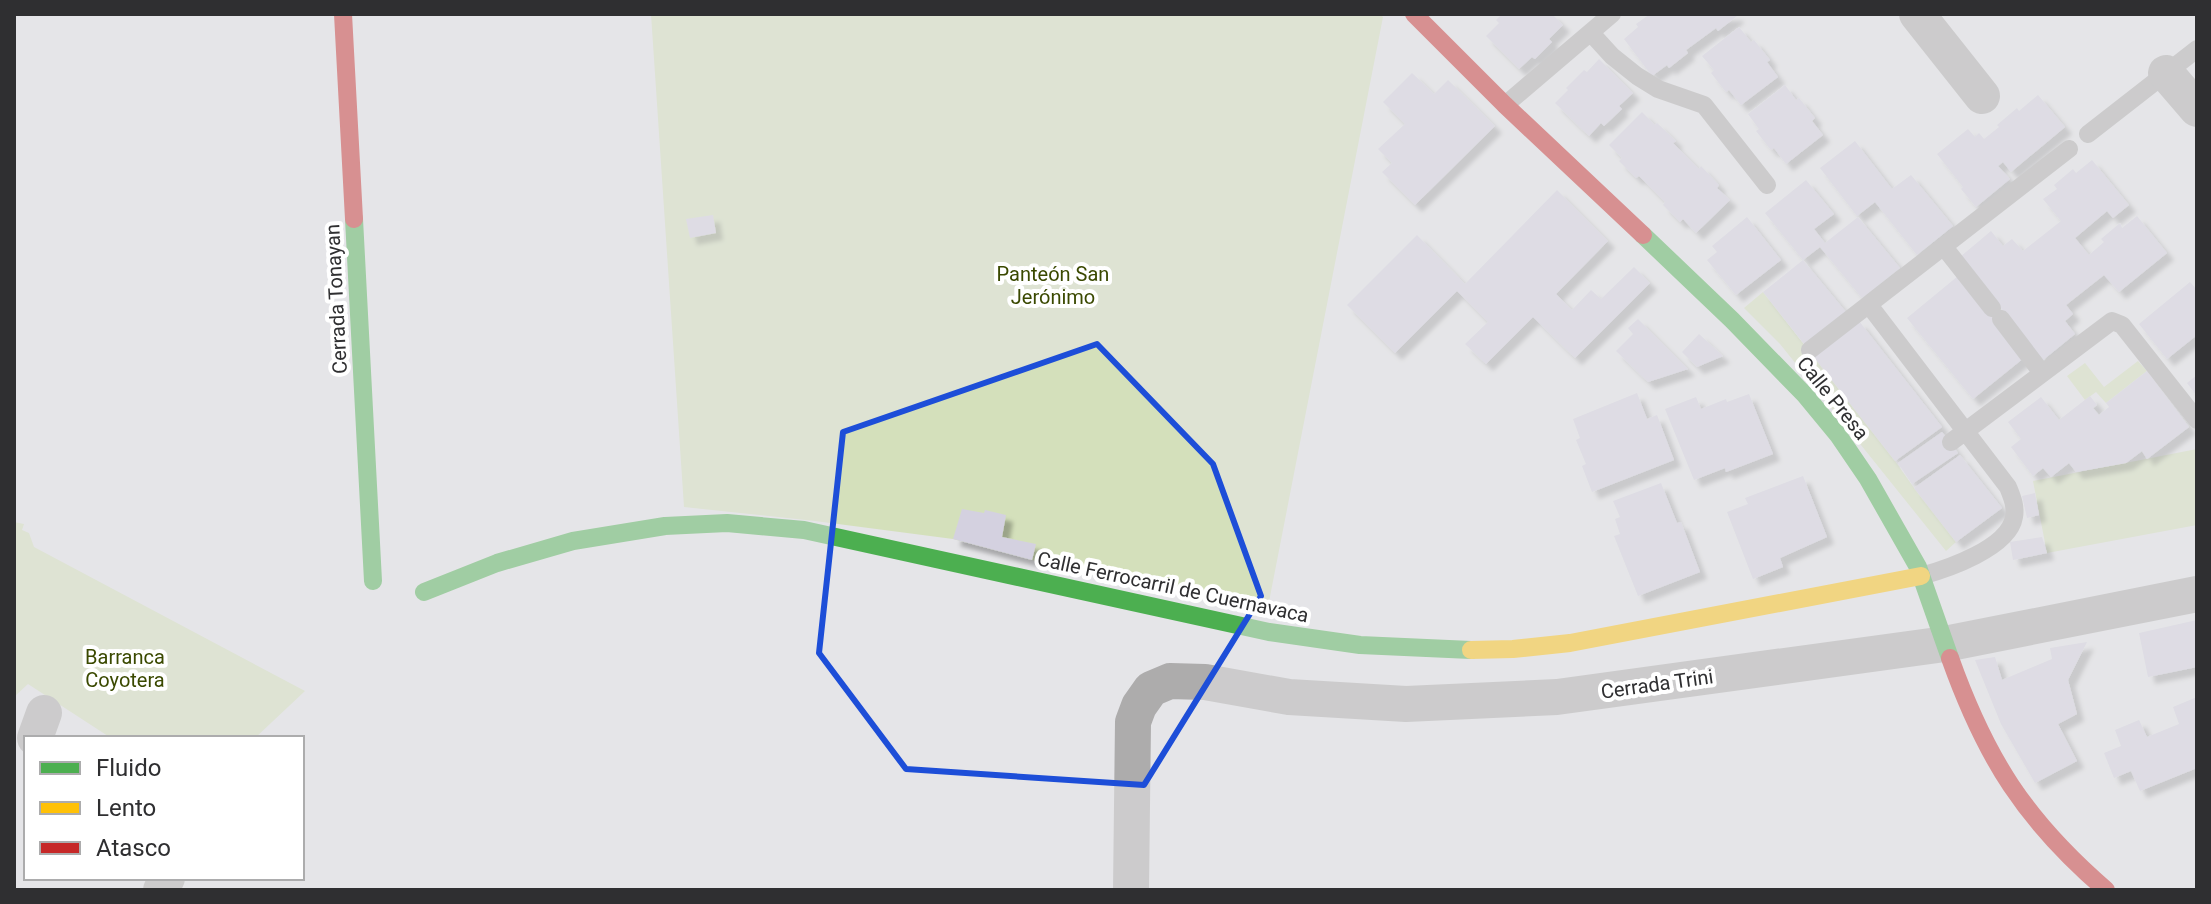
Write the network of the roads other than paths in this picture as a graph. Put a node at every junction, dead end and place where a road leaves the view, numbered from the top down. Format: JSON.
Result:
{"nodes":[{"id":1,"x":343,"y":14,"type":"edge"},
{"id":2,"x":1414,"y":14,"type":"edge"},
{"id":3,"x":1612,"y":14,"type":"edge"},
{"id":4,"x":1917,"y":14,"type":"edge"},
{"id":5,"x":1591,"y":33,"type":"junction"},
{"id":6,"x":2197,"y":49,"type":"edge"},
{"id":7,"x":2166,"y":73,"type":"junction"},
{"id":8,"x":1982,"y":96,"type":"dead end"},
{"id":9,"x":1505,"y":105,"type":"junction"},
{"id":10,"x":2197,"y":109,"type":"edge"},
{"id":11,"x":2088,"y":134,"type":"dead end"},
{"id":12,"x":2069,"y":149,"type":"dead end"},
{"id":13,"x":1767,"y":185,"type":"dead end"},
{"id":14,"x":1944,"y":247,"type":"junction"},
{"id":15,"x":1869,"y":305,"type":"junction"},
{"id":16,"x":1810,"y":350,"type":"dead end"},
{"id":17,"x":2042,"y":373,"type":"junction"},
{"id":18,"x":2197,"y":420,"type":"edge"},
{"id":19,"x":1959,"y":437,"type":"junction"},
{"id":20,"x":1921,"y":576,"type":"junction"},
{"id":21,"x":373,"y":581,"type":"dead end"},
{"id":22,"x":424,"y":592,"type":"dead end"},
{"id":23,"x":2197,"y":594,"type":"edge"},
{"id":24,"x":1945,"y":644,"type":"junction"},
{"id":25,"x":1131,"y":890,"type":"edge"},
{"id":26,"x":2106,"y":890,"type":"edge"}],
"edges":[{"from":1,"to":21,"type":"street","name":"Cerrada Tonayan"},
{"from":2,"to":9,"type":"street","name":"Calle Presa"},
{"from":3,"to":5,"type":"lane"},
{"from":4,"to":8,"type":"street"},
{"from":5,"to":9,"type":"lane"},
{"from":5,"to":13,"type":"lane"},
{"from":6,"to":7,"type":"lane"},
{"from":7,"to":10,"type":"street"},
{"from":7,"to":11,"type":"lane"},
{"from":9,"to":20,"type":"street","name":"Calle Presa"},
{"from":12,"to":14,"type":"lane"},
{"from":14,"to":15,"type":"lane"},
{"from":14,"to":17,"type":"lane"},
{"from":15,"to":16,"type":"lane"},
{"from":15,"to":19,"type":"lane"},
{"from":17,"to":18,"type":"lane"},
{"from":17,"to":19,"type":"lane"},
{"from":19,"to":20,"type":"lane"},
{"from":20,"to":22,"type":"street","name":"Calle Ferrocarril de Cuernavaca"},
{"from":20,"to":24,"type":"street","name":"Calle Presa"},
{"from":23,"to":24,"type":"street","name":"Cerrada Trini"},
{"from":24,"to":25,"type":"street","name":"Cerrada Trini"},
{"from":24,"to":26,"type":"street","name":"Calle Presa"}]}
